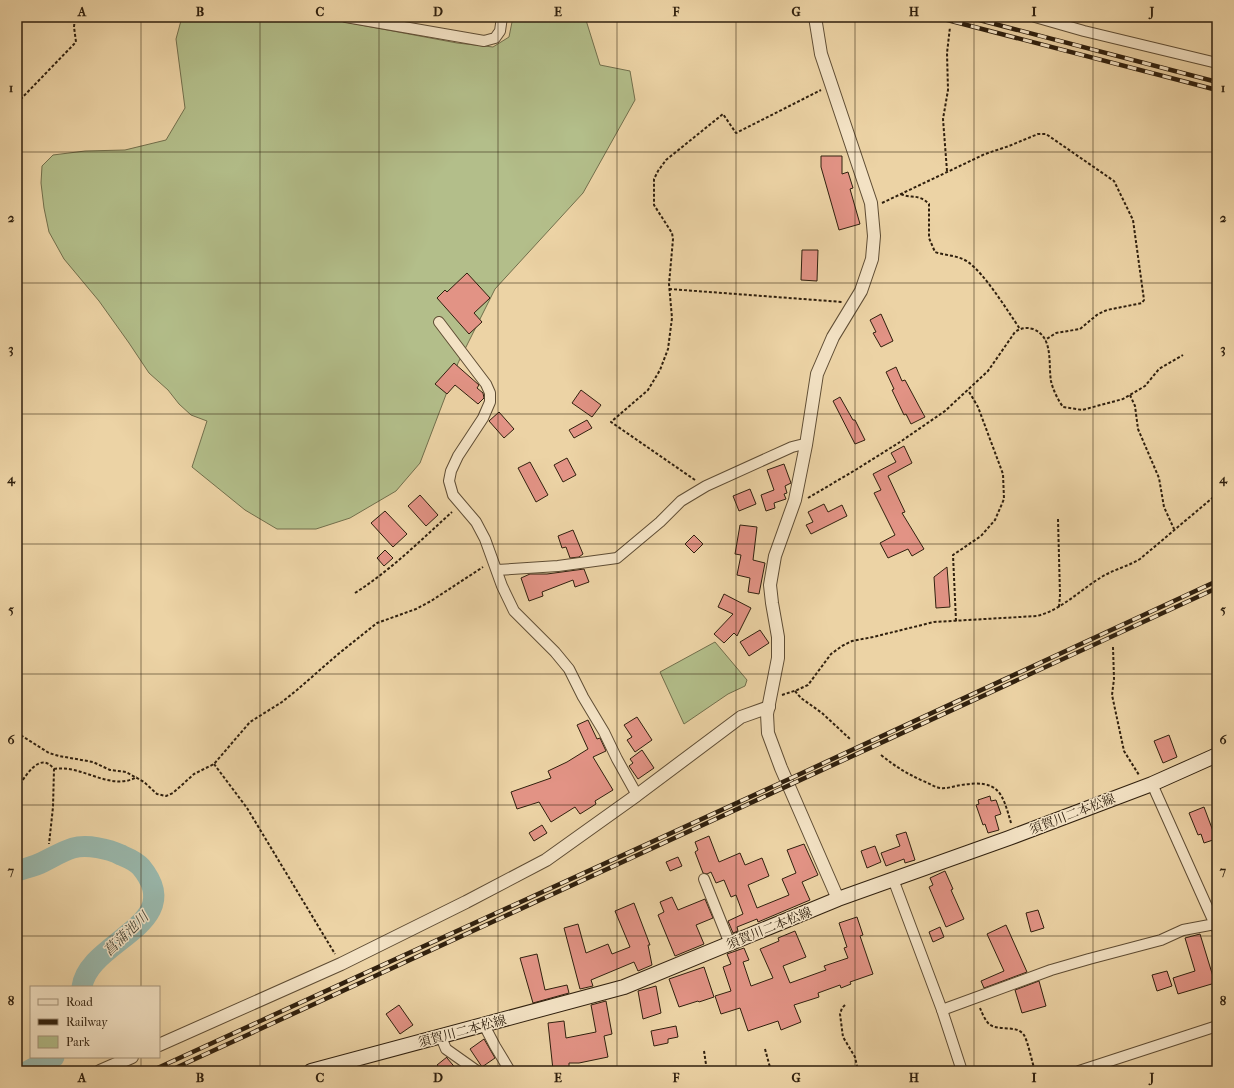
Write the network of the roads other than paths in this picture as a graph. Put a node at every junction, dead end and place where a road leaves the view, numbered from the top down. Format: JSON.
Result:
{"nodes":[{"id":1,"x":346,"y":17,"type":"edge"},
{"id":2,"x":502,"y":17,"type":"edge"},
{"id":3,"x":815,"y":17,"type":"edge"},
{"id":4,"x":1035,"y":17,"type":"edge"},
{"id":5,"x":1217,"y":63,"type":"edge"},
{"id":6,"x":438,"y":322,"type":"dead end"},
{"id":7,"x":806,"y":445,"type":"junction"},
{"id":8,"x":497,"y":570,"type":"junction"},
{"id":9,"x":770,"y":702,"type":"junction"},
{"id":10,"x":1217,"y":756,"type":"edge"},
{"id":11,"x":1149,"y":785,"type":"junction"},
{"id":12,"x":637,"y":795,"type":"junction"},
{"id":13,"x":893,"y":879,"type":"junction"},
{"id":14,"x":704,"y":880,"type":"dead end"},
{"id":15,"x":838,"y":899,"type":"junction"},
{"id":16,"x":1216,"y":927,"type":"edge"},
{"id":17,"x":730,"y":944,"type":"junction"},
{"id":18,"x":942,"y":1010,"type":"junction"},
{"id":19,"x":484,"y":1025,"type":"junction"},
{"id":20,"x":1217,"y":1026,"type":"edge"},
{"id":21,"x":441,"y":1037,"type":"junction"},
{"id":22,"x":160,"y":1045,"type":"edge"},
{"id":23,"x":130,"y":1058,"type":"edge"},
{"id":24,"x":100,"y":1071,"type":"edge"},
{"id":25,"x":311,"y":1071,"type":"edge"},
{"id":26,"x":477,"y":1071,"type":"edge"},
{"id":27,"x":510,"y":1071,"type":"edge"},
{"id":28,"x":962,"y":1071,"type":"edge"},
{"id":29,"x":1079,"y":1071,"type":"edge"}],
"edges":[{"from":1,"to":2,"type":"street"},
{"from":3,"to":7,"type":"street"},
{"from":4,"to":5,"type":"street"},
{"from":6,"to":8,"type":"street"},
{"from":7,"to":8,"type":"street"},
{"from":7,"to":9,"type":"street"},
{"from":8,"to":12,"type":"street"},
{"from":9,"to":12,"type":"street"},
{"from":9,"to":15,"type":"street"},
{"from":10,"to":11,"type":"main road","name":"須賀川二本松線"},
{"from":11,"to":13,"type":"main road","name":"須賀川二本松線"},
{"from":11,"to":16,"type":"street"},
{"from":12,"to":22,"type":"street"},
{"from":13,"to":15,"type":"main road","name":"須賀川二本松線"},
{"from":13,"to":18,"type":"street"},
{"from":14,"to":17,"type":"street"},
{"from":15,"to":17,"type":"main road","name":"須賀川二本松線"},
{"from":16,"to":18,"type":"street"},
{"from":17,"to":19,"type":"main road","name":"須賀川二本松線"},
{"from":18,"to":28,"type":"street"},
{"from":19,"to":21,"type":"main road","name":"須賀川二本松線"},
{"from":19,"to":27,"type":"street"},
{"from":20,"to":29,"type":"street"},
{"from":21,"to":25,"type":"main road","name":"須賀川二本松線"},
{"from":21,"to":26,"type":"street"},
{"from":23,"to":24,"type":"street"}]}
